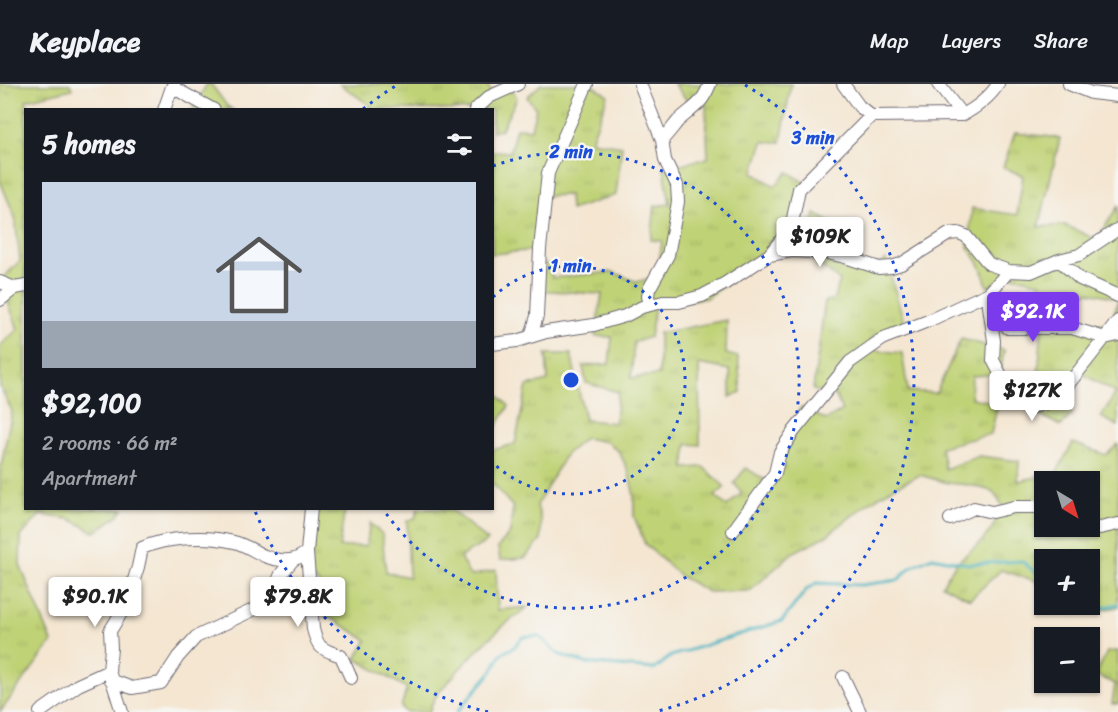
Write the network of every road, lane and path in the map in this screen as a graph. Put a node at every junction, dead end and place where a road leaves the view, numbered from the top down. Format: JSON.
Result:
{"nodes":[{"id":1,"x":518,"y":84,"type":"edge"},
{"id":2,"x":587,"y":84,"type":"edge"},
{"id":3,"x":640,"y":84,"type":"edge"},
{"id":4,"x":710,"y":84,"type":"edge"},
{"id":5,"x":843,"y":84,"type":"edge"},
{"id":6,"x":938,"y":84,"type":"edge"},
{"id":7,"x":998,"y":84,"type":"edge"},
{"id":8,"x":1069,"y":84,"type":"edge"},
{"id":9,"x":173,"y":86,"type":"edge"},
{"id":10,"x":1118,"y":96,"type":"edge"},
{"id":11,"x":165,"y":108,"type":"edge"},
{"id":12,"x":211,"y":108,"type":"edge"},
{"id":13,"x":477,"y":108,"type":"edge"},
{"id":14,"x":962,"y":115,"type":"junction"},
{"id":15,"x":871,"y":116,"type":"junction"},
{"id":16,"x":662,"y":140,"type":"junction"},
{"id":17,"x":1118,"y":229,"type":"edge"},
{"id":18,"x":769,"y":255,"type":"junction"},
{"id":19,"x":1059,"y":261,"type":"junction"},
{"id":20,"x":1009,"y":271,"type":"junction"},
{"id":21,"x":0,"y":282,"type":"edge"},
{"id":22,"x":20,"y":287,"type":"edge"},
{"id":23,"x":1118,"y":296,"type":"edge"},
{"id":24,"x":989,"y":299,"type":"junction"},
{"id":25,"x":0,"y":300,"type":"edge"},
{"id":26,"x":650,"y":305,"type":"junction"},
{"id":27,"x":1118,"y":321,"type":"edge"},
{"id":28,"x":531,"y":336,"type":"junction"},
{"id":29,"x":1112,"y":337,"type":"edge"},
{"id":30,"x":494,"y":344,"type":"edge"},
{"id":31,"x":1034,"y":507,"type":"edge"},
{"id":32,"x":311,"y":510,"type":"edge"},
{"id":33,"x":950,"y":519,"type":"dead end"},
{"id":34,"x":1118,"y":524,"type":"edge"},
{"id":35,"x":1100,"y":528,"type":"edge"},
{"id":36,"x":733,"y":531,"type":"dead end"},
{"id":37,"x":307,"y":552,"type":"junction"},
{"id":38,"x":292,"y":561,"type":"junction"},
{"id":39,"x":110,"y":675,"type":"junction"},
{"id":40,"x":843,"y":677,"type":"dead end"},
{"id":41,"x":351,"y":678,"type":"dead end"},
{"id":42,"x":40,"y":712,"type":"edge"},
{"id":43,"x":122,"y":712,"type":"edge"},
{"id":44,"x":860,"y":712,"type":"edge"}],
"edges":[{"from":1,"to":13,"type":"street"},
{"from":2,"to":28,"type":"street"},
{"from":3,"to":16,"type":"street"},
{"from":4,"to":16,"type":"street"},
{"from":5,"to":15,"type":"street"},
{"from":6,"to":14,"type":"street"},
{"from":7,"to":14,"type":"street"},
{"from":8,"to":10,"type":"street"},
{"from":9,"to":11,"type":"street"},
{"from":9,"to":12,"type":"street"},
{"from":14,"to":15,"type":"street"},
{"from":15,"to":18,"type":"street"},
{"from":16,"to":26,"type":"street"},
{"from":17,"to":19,"type":"street"},
{"from":18,"to":20,"type":"street"},
{"from":18,"to":26,"type":"street"},
{"from":19,"to":20,"type":"street"},
{"from":19,"to":23,"type":"street"},
{"from":20,"to":24,"type":"street"},
{"from":21,"to":22,"type":"street"},
{"from":22,"to":25,"type":"street"},
{"from":24,"to":29,"type":"street"},
{"from":24,"to":29,"type":"street"},
{"from":24,"to":36,"type":"street"},
{"from":26,"to":28,"type":"street"},
{"from":27,"to":29,"type":"street"},
{"from":28,"to":30,"type":"street"},
{"from":31,"to":33,"type":"street"},
{"from":32,"to":37,"type":"street"},
{"from":34,"to":35,"type":"street"},
{"from":37,"to":38,"type":"street"},
{"from":37,"to":41,"type":"street"},
{"from":38,"to":39,"type":"street"},
{"from":38,"to":39,"type":"street"},
{"from":39,"to":42,"type":"street"},
{"from":39,"to":43,"type":"street"},
{"from":40,"to":44,"type":"street"}]}
